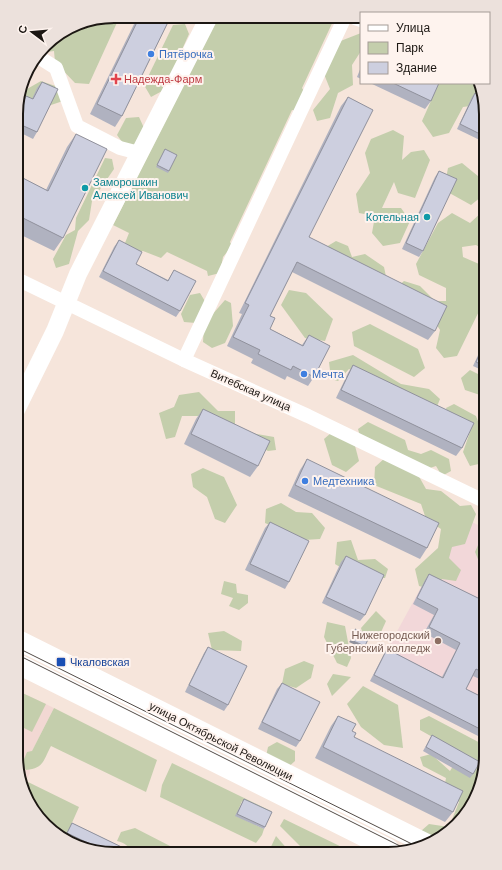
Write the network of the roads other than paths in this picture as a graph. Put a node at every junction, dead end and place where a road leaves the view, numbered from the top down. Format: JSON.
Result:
{"nodes":[{"id":1,"x":206,"y":23,"type":"edge"},
{"id":2,"x":343,"y":23,"type":"edge"},
{"id":3,"x":42,"y":59,"type":"edge"},
{"id":4,"x":140,"y":154,"type":"junction"},
{"id":5,"x":23,"y":282,"type":"edge"},
{"id":6,"x":66,"y":303,"type":"junction"},
{"id":7,"x":184,"y":360,"type":"junction"},
{"id":8,"x":23,"y":396,"type":"edge"},
{"id":9,"x":479,"y":499,"type":"edge"},
{"id":10,"x":23,"y":642,"type":"edge"},
{"id":11,"x":23,"y":666,"type":"edge"},
{"id":12,"x":148,"y":704,"type":"junction"},
{"id":13,"x":182,"y":722,"type":"junction"},
{"id":14,"x":138,"y":723,"type":"junction"},
{"id":15,"x":172,"y":740,"type":"junction"},
{"id":16,"x":420,"y":841,"type":"edge"},
{"id":17,"x":385,"y":847,"type":"edge"}],
"edges":[{"from":1,"to":4,"type":"street"},
{"from":2,"to":7,"type":"street"},
{"from":3,"to":4,"type":"street"},
{"from":4,"to":6,"type":"street"},
{"from":5,"to":6,"type":"street","name":"Витебская улица"},
{"from":6,"to":7,"type":"street","name":"Витебская улица"},
{"from":6,"to":8,"type":"street"},
{"from":7,"to":9,"type":"street","name":"Витебская улица"},
{"from":10,"to":12,"type":"main road","name":"улица Октябрьской Революции"},
{"from":11,"to":14,"type":"main road","name":"улица Октябрьской Революции"},
{"from":12,"to":13,"type":"main road","name":"улица Октябрьской Революции"},
{"from":12,"to":14,"type":"main road"},
{"from":13,"to":15,"type":"main road"},
{"from":13,"to":16,"type":"main road","name":"улица Октябрьской Революции"},
{"from":14,"to":15,"type":"main road","name":"улица Октябрьской Революции"},
{"from":15,"to":17,"type":"main road","name":"улица Октябрьской Революции"}]}
